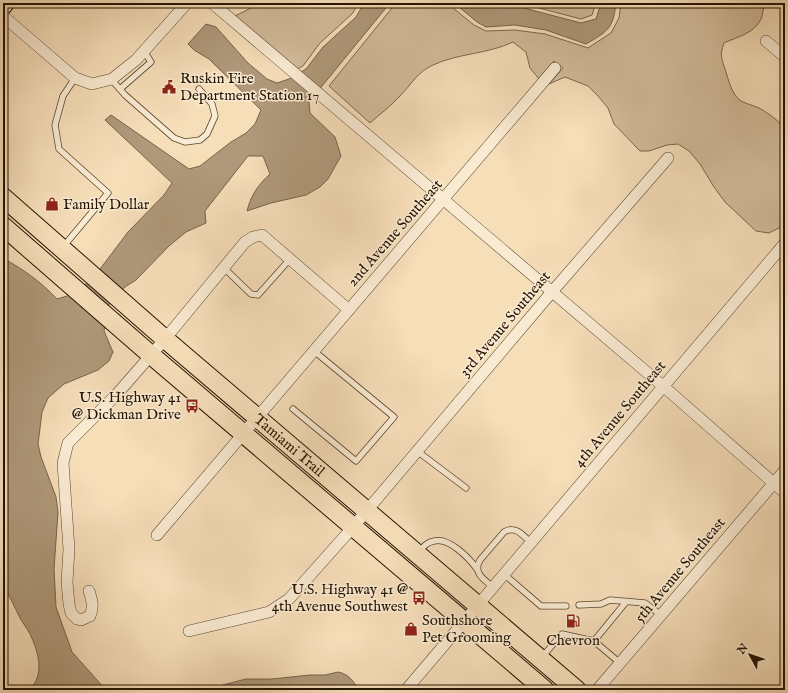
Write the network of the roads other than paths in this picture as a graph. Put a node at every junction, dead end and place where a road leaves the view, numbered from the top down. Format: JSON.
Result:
{"nodes":[{"id":1,"x":6,"y":3,"type":"edge"},
{"id":2,"x":187,"y":3,"type":"edge"},
{"id":3,"x":212,"y":3,"type":"edge"},
{"id":4,"x":3,"y":6,"type":"edge"},
{"id":5,"x":3,"y":16,"type":"edge"},
{"id":6,"x":766,"y":42,"type":"dead end"},
{"id":7,"x":144,"y":51,"type":"junction"},
{"id":8,"x":785,"y":57,"type":"edge"},
{"id":9,"x":555,"y":68,"type":"dead end"},
{"id":10,"x":75,"y":78,"type":"junction"},
{"id":11,"x":111,"y":79,"type":"junction"},
{"id":12,"x":198,"y":89,"type":"dead end"},
{"id":13,"x":120,"y":90,"type":"junction"},
{"id":14,"x":668,"y":158,"type":"dead end"},
{"id":15,"x":3,"y":197,"type":"edge"},
{"id":16,"x":443,"y":200,"type":"junction"},
{"id":17,"x":3,"y":226,"type":"edge"},
{"id":18,"x":785,"y":243,"type":"edge"},
{"id":19,"x":61,"y":248,"type":"junction"},
{"id":20,"x":290,"y":259,"type":"junction"},
{"id":21,"x":224,"y":268,"type":"junction"},
{"id":22,"x":551,"y":293,"type":"junction"},
{"id":23,"x":349,"y":310,"type":"junction"},
{"id":24,"x":165,"y":339,"type":"junction"},
{"id":25,"x":314,"y":351,"type":"junction"},
{"id":26,"x":151,"y":355,"type":"junction"},
{"id":27,"x":662,"y":386,"type":"junction"},
{"id":28,"x":293,"y":409,"type":"dead end"},
{"id":29,"x":257,"y":417,"type":"junction"},
{"id":30,"x":244,"y":433,"type":"junction"},
{"id":31,"x":417,"y":451,"type":"junction"},
{"id":32,"x":785,"y":470,"type":"edge"},
{"id":33,"x":774,"y":483,"type":"junction"},
{"id":34,"x":466,"y":488,"type":"dead end"},
{"id":35,"x":785,"y":493,"type":"edge"},
{"id":36,"x":367,"y":511,"type":"junction"},
{"id":37,"x":353,"y":527,"type":"junction"},
{"id":38,"x":156,"y":535,"type":"dead end"},
{"id":39,"x":532,"y":543,"type":"junction"},
{"id":40,"x":417,"y":554,"type":"junction"},
{"id":41,"x":477,"y":569,"type":"junction"},
{"id":42,"x":505,"y":575,"type":"junction"},
{"id":43,"x":494,"y":588,"type":"junction"},
{"id":44,"x":88,"y":591,"type":"dead end"},
{"id":45,"x":626,"y":602,"type":"junction"},
{"id":46,"x":579,"y":605,"type":"dead end"},
{"id":47,"x":478,"y":606,"type":"junction"},
{"id":48,"x":566,"y":606,"type":"dead end"},
{"id":49,"x":661,"y":615,"type":"junction"},
{"id":50,"x":464,"y":622,"type":"junction"},
{"id":51,"x":189,"y":631,"type":"dead end"},
{"id":52,"x":594,"y":642,"type":"junction"},
{"id":53,"x":541,"y":659,"type":"junction"},
{"id":54,"x":620,"y":663,"type":"junction"},
{"id":55,"x":406,"y":690,"type":"edge"},
{"id":56,"x":545,"y":690,"type":"edge"},
{"id":57,"x":577,"y":690,"type":"edge"},
{"id":58,"x":597,"y":690,"type":"edge"}],
"edges":[{"from":1,"to":4,"type":"street"},
{"from":2,"to":7,"type":"street"},
{"from":3,"to":16,"type":"street"},
{"from":5,"to":10,"type":"street"},
{"from":6,"to":8,"type":"street"},
{"from":7,"to":11,"type":"street"},
{"from":7,"to":13,"type":"lane"},
{"from":9,"to":16,"type":"street","name":"2nd Avenue Southeast"},
{"from":10,"to":11,"type":"street"},
{"from":10,"to":19,"type":"lane"},
{"from":11,"to":13,"type":"lane"},
{"from":12,"to":13,"type":"lane"},
{"from":14,"to":22,"type":"street","name":"3rd Avenue Southeast"},
{"from":15,"to":19,"type":"main road","name":"Tamiami Trail"},
{"from":16,"to":22,"type":"street"},
{"from":16,"to":23,"type":"street","name":"2nd Avenue Southeast"},
{"from":17,"to":26,"type":"main road","name":"Tamiami Trail"},
{"from":18,"to":27,"type":"street","name":"4th Avenue Southeast"},
{"from":19,"to":24,"type":"main road","name":"Tamiami Trail"},
{"from":20,"to":21,"type":"street"},
{"from":20,"to":21,"type":"lane"},
{"from":20,"to":23,"type":"street"},
{"from":21,"to":24,"type":"street"},
{"from":22,"to":27,"type":"street"},
{"from":22,"to":31,"type":"street","name":"3rd Avenue Southeast"},
{"from":23,"to":25,"type":"street","name":"2nd Avenue Southeast"},
{"from":24,"to":26,"type":"street"},
{"from":24,"to":29,"type":"main road","name":"Tamiami Trail"},
{"from":25,"to":28,"type":"lane"},
{"from":25,"to":29,"type":"street","name":"2nd Avenue Southeast"},
{"from":26,"to":30,"type":"main road","name":"Tamiami Trail"},
{"from":26,"to":44,"type":"street"},
{"from":27,"to":33,"type":"street"},
{"from":27,"to":39,"type":"street","name":"4th Avenue Southeast"},
{"from":29,"to":30,"type":"street","name":"2nd Avenue Southeast"},
{"from":29,"to":36,"type":"main road","name":"Tamiami Trail"},
{"from":30,"to":37,"type":"main road","name":"Tamiami Trail"},
{"from":30,"to":38,"type":"street","name":"2nd Avenue Southeast"},
{"from":31,"to":34,"type":"lane"},
{"from":31,"to":36,"type":"street","name":"3rd Avenue Southeast"},
{"from":32,"to":33,"type":"street","name":"5th Avenue Southeast"},
{"from":33,"to":35,"type":"street"},
{"from":33,"to":49,"type":"street","name":"5th Avenue Southeast"},
{"from":36,"to":37,"type":"street","name":"3rd Avenue Southeast"},
{"from":36,"to":40,"type":"main road","name":"Tamiami Trail"},
{"from":37,"to":50,"type":"main road","name":"Tamiami Trail"},
{"from":37,"to":51,"type":"street","name":"3rd Avenue Southeast"},
{"from":39,"to":41,"type":"lane"},
{"from":39,"to":42,"type":"street","name":"4th Avenue Southeast"},
{"from":40,"to":41,"type":"lane"},
{"from":40,"to":47,"type":"main road","name":"Tamiami Trail"},
{"from":41,"to":43,"type":"lane"},
{"from":42,"to":43,"type":"street","name":"4th Avenue Southeast"},
{"from":42,"to":48,"type":"lane"},
{"from":43,"to":47,"type":"street","name":"4th Avenue Southeast"},
{"from":45,"to":46,"type":"lane"},
{"from":45,"to":49,"type":"lane"},
{"from":45,"to":52,"type":"lane"},
{"from":47,"to":50,"type":"street","name":"4th Avenue Southeast"},
{"from":47,"to":53,"type":"main road","name":"Tamiami Trail"},
{"from":49,"to":54,"type":"street","name":"5th Avenue Southeast"},
{"from":50,"to":55,"type":"street","name":"4th Avenue Southeast"},
{"from":50,"to":56,"type":"main road","name":"Tamiami Trail"},
{"from":52,"to":53,"type":"lane"},
{"from":52,"to":54,"type":"lane"},
{"from":53,"to":57,"type":"main road","name":"Tamiami Trail"},
{"from":54,"to":58,"type":"street","name":"5th Avenue Southeast"}]}
